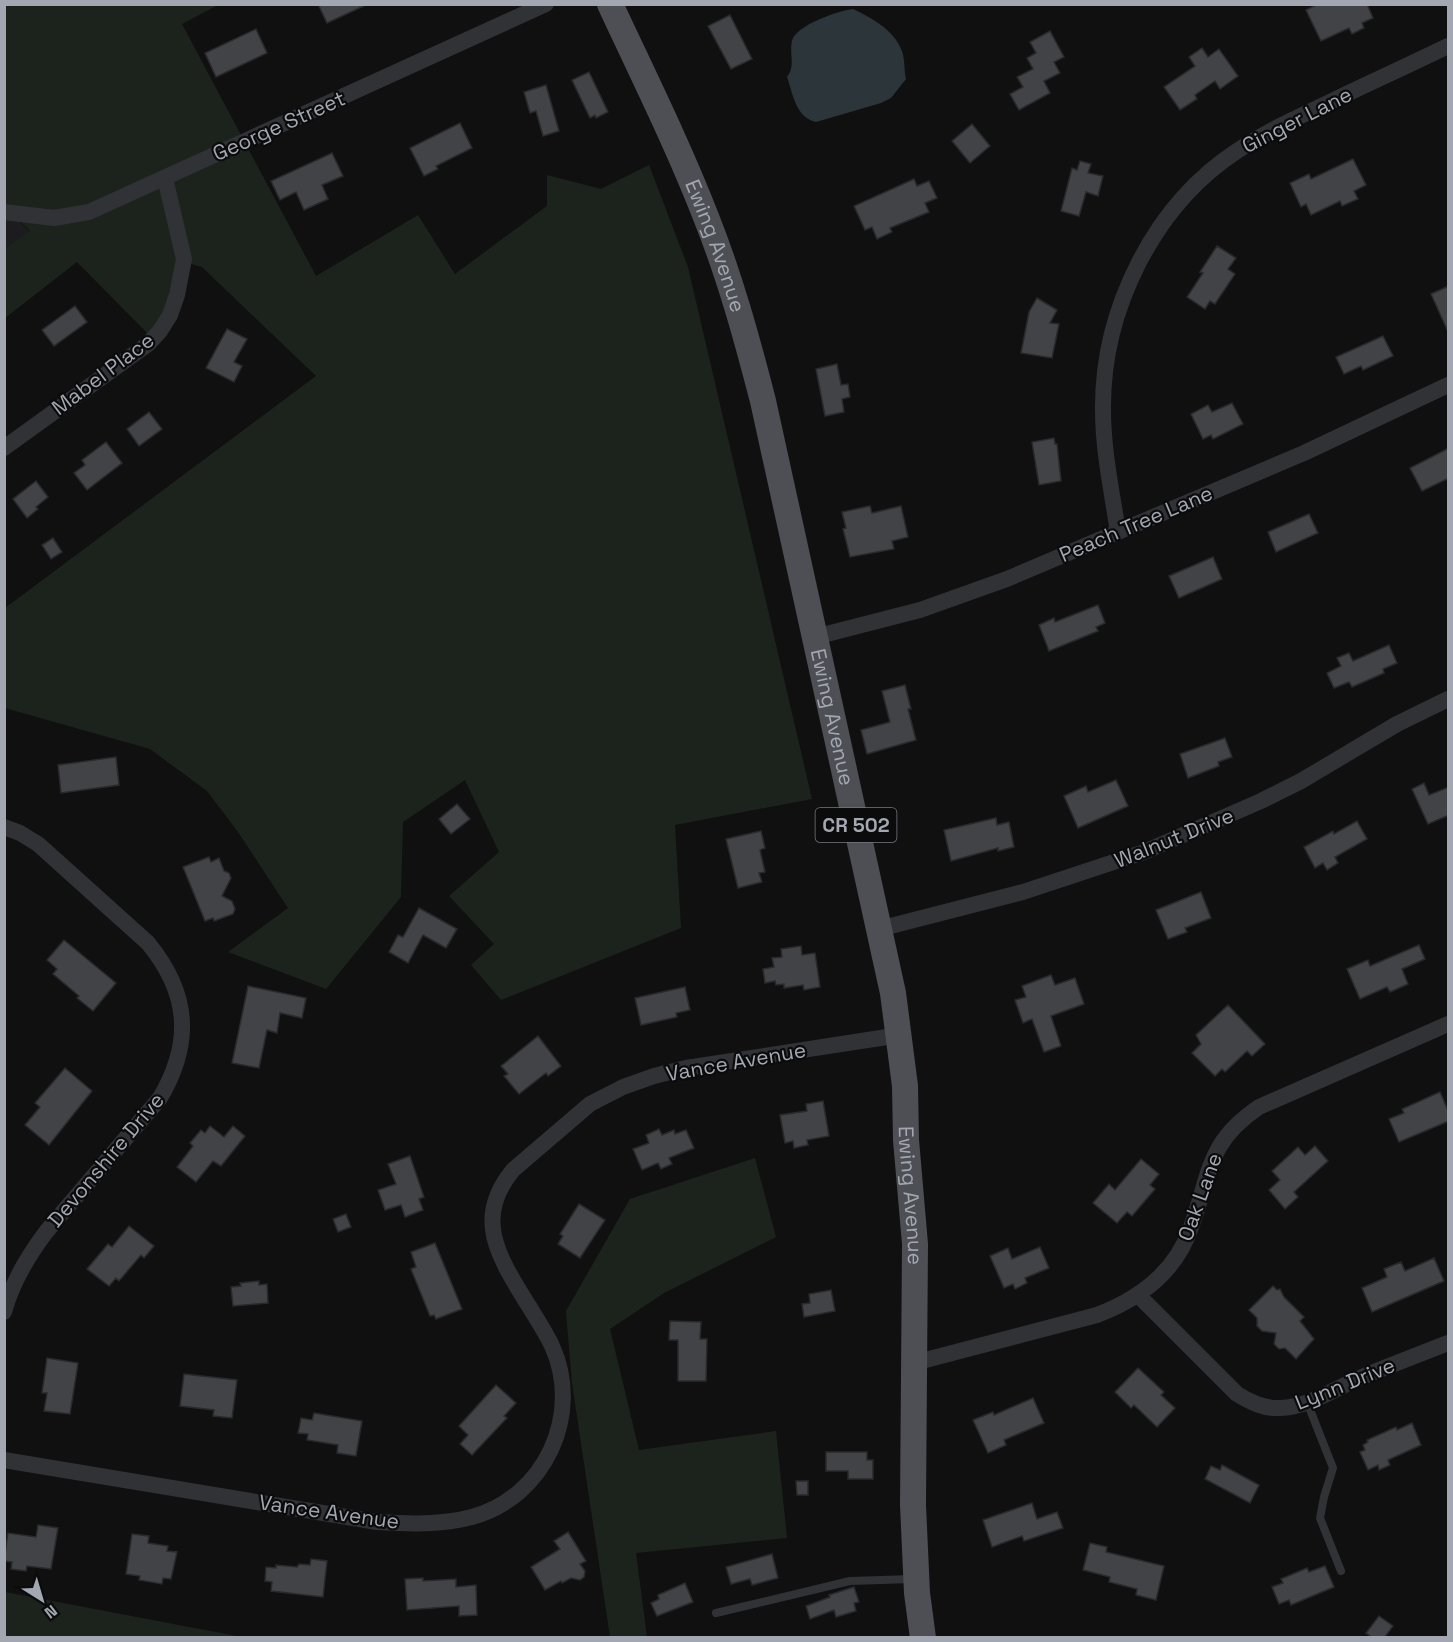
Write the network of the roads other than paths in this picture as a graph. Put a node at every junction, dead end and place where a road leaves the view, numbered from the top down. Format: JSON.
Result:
{"nodes":[{"id":1,"x":546,"y":4,"type":"edge"},
{"id":2,"x":610,"y":4,"type":"edge"},
{"id":3,"x":1449,"y":46,"type":"edge"},
{"id":4,"x":165,"y":178,"type":"junction"},
{"id":5,"x":4,"y":212,"type":"edge"},
{"id":6,"x":1449,"y":385,"type":"edge"},
{"id":7,"x":4,"y":448,"type":"edge"},
{"id":8,"x":1118,"y":532,"type":"junction"},
{"id":9,"x":815,"y":637,"type":"junction"},
{"id":10,"x":1449,"y":699,"type":"edge"},
{"id":11,"x":4,"y":827,"type":"edge"},
{"id":12,"x":879,"y":929,"type":"junction"},
{"id":13,"x":1449,"y":1024,"type":"edge"},
{"id":14,"x":900,"y":1035,"type":"junction"},
{"id":15,"x":1138,"y":1295,"type":"junction"},
{"id":16,"x":4,"y":1312,"type":"edge"},
{"id":17,"x":1449,"y":1343,"type":"edge"},
{"id":18,"x":914,"y":1363,"type":"junction"},
{"id":19,"x":1307,"y":1402,"type":"junction"},
{"id":20,"x":4,"y":1460,"type":"edge"},
{"id":21,"x":1341,"y":1571,"type":"dead end"},
{"id":22,"x":916,"y":1579,"type":"junction"},
{"id":23,"x":716,"y":1614,"type":"dead end"},
{"id":24,"x":923,"y":1638,"type":"edge"}],
"edges":[{"from":1,"to":4,"type":"street","name":"George Street"},
{"from":2,"to":9,"type":"main road","name":"Ewing Avenue","number":"CR 502"},
{"from":3,"to":8,"type":"street","name":"Ginger Lane"},
{"from":4,"to":5,"type":"street","name":"George Street"},
{"from":4,"to":7,"type":"street","name":"Mabel Place"},
{"from":6,"to":8,"type":"street","name":"Peach Tree Lane"},
{"from":8,"to":9,"type":"street","name":"Peach Tree Lane"},
{"from":9,"to":12,"type":"main road","name":"Ewing Avenue","number":"CR 502"},
{"from":10,"to":12,"type":"street","name":"Walnut Drive"},
{"from":11,"to":16,"type":"street","name":"Devonshire Drive"},
{"from":12,"to":14,"type":"main road","name":"Ewing Avenue","number":"CR 502"},
{"from":13,"to":15,"type":"street","name":"Oak Lane"},
{"from":14,"to":18,"type":"main road","name":"Ewing Avenue","number":"CR 502"},
{"from":14,"to":20,"type":"street","name":"Vance Avenue"},
{"from":15,"to":18,"type":"street","name":"Oak Lane"},
{"from":15,"to":19,"type":"street","name":"Lynn Drive"},
{"from":17,"to":19,"type":"street","name":"Lynn Drive"},
{"from":18,"to":22,"type":"main road","name":"Ewing Avenue","number":"CR 502"},
{"from":19,"to":21,"type":"lane"},
{"from":22,"to":23,"type":"lane"},
{"from":22,"to":24,"type":"main road","name":"Ewing Avenue","number":"CR 502"}]}
